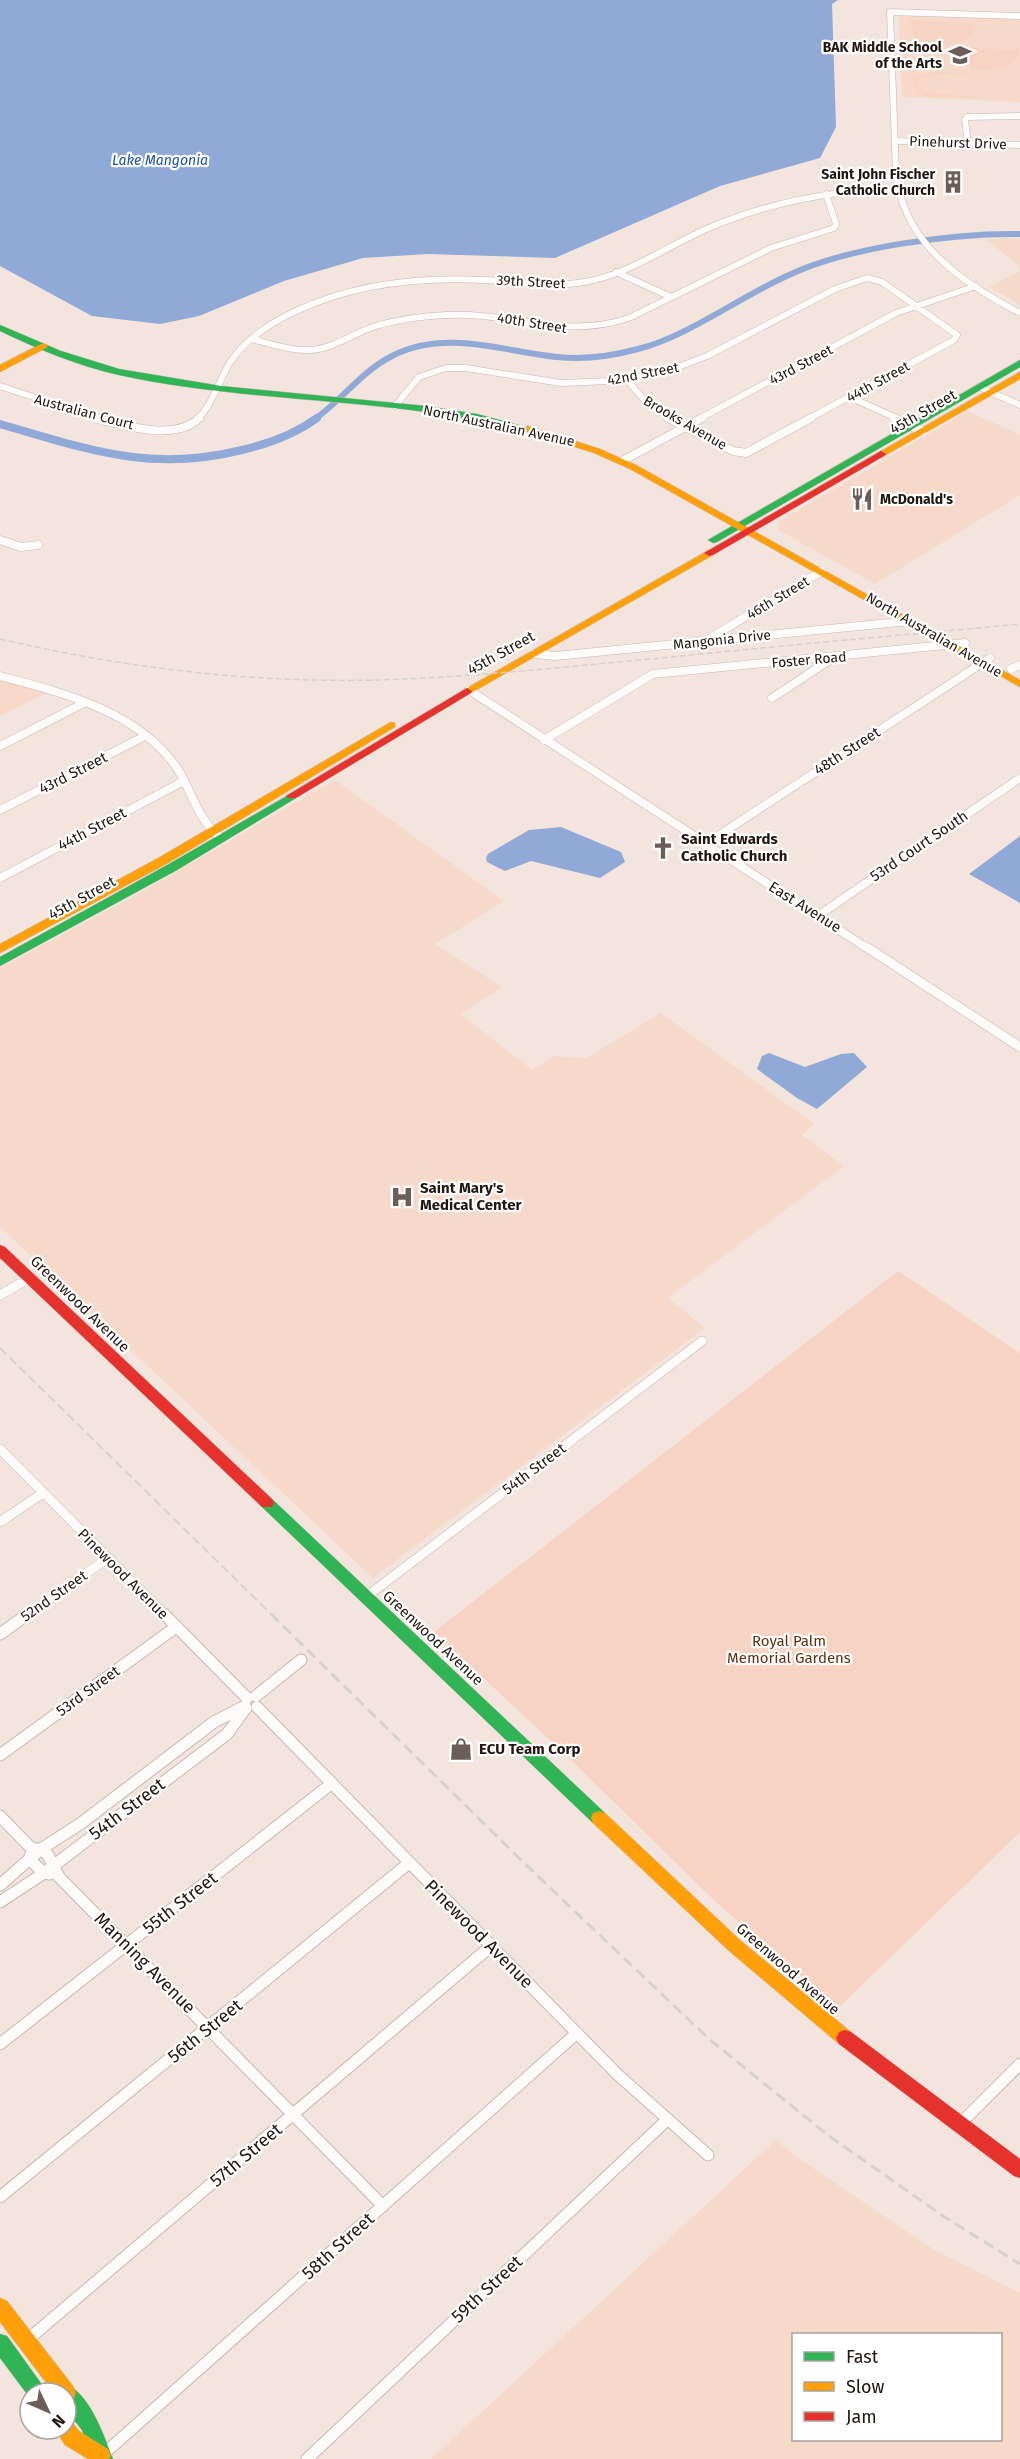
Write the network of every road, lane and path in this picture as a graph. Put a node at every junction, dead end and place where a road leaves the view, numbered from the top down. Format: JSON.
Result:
{"nodes":[{"id":1,"x":1020,"y":16,"type":"edge"},
{"id":2,"x":1020,"y":116,"type":"edge"},
{"id":3,"x":895,"y":141,"type":"junction"},
{"id":4,"x":968,"y":144,"type":"junction"},
{"id":5,"x":1020,"y":145,"type":"edge"},
{"id":6,"x":898,"y":189,"type":"junction"},
{"id":7,"x":826,"y":194,"type":"junction"},
{"id":8,"x":616,"y":272,"type":"junction"},
{"id":9,"x":978,"y":287,"type":"junction"},
{"id":10,"x":671,"y":297,"type":"junction"},
{"id":11,"x":913,"y":306,"type":"junction"},
{"id":12,"x":1016,"y":309,"type":"edge"},
{"id":13,"x":1020,"y":313,"type":"edge"},
{"id":14,"x":0,"y":321,"type":"edge"},
{"id":15,"x":0,"y":328,"type":"edge"},
{"id":16,"x":252,"y":339,"type":"junction"},
{"id":17,"x":40,"y":345,"type":"junction"},
{"id":18,"x":0,"y":362,"type":"edge"},
{"id":19,"x":1020,"y":363,"type":"edge"},
{"id":20,"x":0,"y":369,"type":"edge"},
{"id":21,"x":1020,"y":375,"type":"edge"},
{"id":22,"x":627,"y":380,"type":"junction"},
{"id":23,"x":0,"y":386,"type":"edge"},
{"id":24,"x":217,"y":387,"type":"junction"},
{"id":25,"x":984,"y":390,"type":"junction"},
{"id":26,"x":850,"y":397,"type":"junction"},
{"id":27,"x":397,"y":403,"type":"junction"},
{"id":28,"x":1020,"y":405,"type":"edge"},
{"id":29,"x":687,"y":426,"type":"junction"},
{"id":30,"x":917,"y":428,"type":"junction"},
{"id":31,"x":751,"y":452,"type":"joint"},
{"id":32,"x":626,"y":459,"type":"junction"},
{"id":33,"x":748,"y":526,"type":"junction"},
{"id":34,"x":0,"y":540,"type":"edge"},
{"id":35,"x":38,"y":544,"type":"dead end"},
{"id":36,"x":822,"y":571,"type":"junction"},
{"id":37,"x":910,"y":621,"type":"junction"},
{"id":38,"x":703,"y":643,"type":"junction"},
{"id":39,"x":959,"y":644,"type":"junction"},
{"id":40,"x":534,"y":654,"type":"junction"},
{"id":41,"x":834,"y":658,"type":"junction"},
{"id":42,"x":987,"y":660,"type":"junction"},
{"id":43,"x":1017,"y":670,"type":"edge"},
{"id":44,"x":0,"y":676,"type":"edge"},
{"id":45,"x":1020,"y":684,"type":"edge"},
{"id":46,"x":470,"y":690,"type":"junction"},
{"id":47,"x":772,"y":698,"type":"dead end"},
{"id":48,"x":84,"y":703,"type":"junction"},
{"id":49,"x":145,"y":736,"type":"junction"},
{"id":50,"x":544,"y":740,"type":"junction"},
{"id":51,"x":0,"y":746,"type":"edge"},
{"id":52,"x":1020,"y":778,"type":"edge"},
{"id":53,"x":184,"y":781,"type":"junction"},
{"id":54,"x":0,"y":810,"type":"edge"},
{"id":55,"x":216,"y":835,"type":"junction"},
{"id":56,"x":704,"y":845,"type":"junction"},
{"id":57,"x":0,"y":878,"type":"edge"},
{"id":58,"x":819,"y":915,"type":"junction"},
{"id":59,"x":0,"y":949,"type":"edge"},
{"id":60,"x":0,"y":962,"type":"edge"},
{"id":61,"x":1020,"y":1047,"type":"edge"},
{"id":62,"x":0,"y":1250,"type":"edge"},
{"id":63,"x":30,"y":1278,"type":"junction"},
{"id":64,"x":0,"y":1295,"type":"edge"},
{"id":65,"x":702,"y":1341,"type":"dead end"},
{"id":66,"x":0,"y":1449,"type":"edge"},
{"id":67,"x":43,"y":1493,"type":"junction"},
{"id":68,"x":0,"y":1521,"type":"edge"},
{"id":69,"x":108,"y":1558,"type":"junction"},
{"id":70,"x":366,"y":1597,"type":"junction"},
{"id":71,"x":176,"y":1628,"type":"junction"},
{"id":72,"x":0,"y":1634,"type":"edge"},
{"id":73,"x":301,"y":1660,"type":"dead end"},
{"id":74,"x":250,"y":1703,"type":"junction"},
{"id":75,"x":0,"y":1755,"type":"edge"},
{"id":76,"x":331,"y":1784,"type":"junction"},
{"id":77,"x":0,"y":1816,"type":"edge"},
{"id":78,"x":34,"y":1852,"type":"junction"},
{"id":79,"x":409,"y":1863,"type":"junction"},
{"id":80,"x":57,"y":1869,"type":"junction"},
{"id":81,"x":44,"y":1873,"type":"junction"},
{"id":82,"x":0,"y":1885,"type":"edge"},
{"id":83,"x":0,"y":1902,"type":"edge"},
{"id":84,"x":127,"y":1945,"type":"junction"},
{"id":85,"x":491,"y":1946,"type":"junction"},
{"id":86,"x":208,"y":2028,"type":"junction"},
{"id":87,"x":577,"y":2033,"type":"junction"},
{"id":88,"x":0,"y":2044,"type":"edge"},
{"id":89,"x":1020,"y":2064,"type":"edge"},
{"id":90,"x":293,"y":2115,"type":"junction"},
{"id":91,"x":668,"y":2119,"type":"junction"},
{"id":92,"x":958,"y":2126,"type":"junction"},
{"id":93,"x":708,"y":2155,"type":"dead end"},
{"id":94,"x":1020,"y":2170,"type":"edge"},
{"id":95,"x":0,"y":2197,"type":"edge"},
{"id":96,"x":383,"y":2206,"type":"junction"},
{"id":97,"x":0,"y":2307,"type":"edge"},
{"id":98,"x":26,"y":2341,"type":"junction"},
{"id":99,"x":0,"y":2343,"type":"edge"},
{"id":100,"x":5,"y":2359,"type":"edge"},
{"id":101,"x":26,"y":2381,"type":"edge"},
{"id":102,"x":57,"y":2381,"type":"edge"},
{"id":103,"x":78,"y":2409,"type":"edge"},
{"id":104,"x":76,"y":2441,"type":"edge"},
{"id":105,"x":101,"y":2458,"type":"edge"},
{"id":106,"x":307,"y":2459,"type":"edge"}],
"edges":[{"from":1,"to":3,"type":"street"},
{"from":2,"to":4,"type":"street"},
{"from":3,"to":4,"type":"street","name":"Pinehurst Drive"},
{"from":3,"to":6,"type":"street"},
{"from":4,"to":5,"type":"street","name":"Pinehurst Drive"},
{"from":6,"to":7,"type":"street","name":"39th Street"},
{"from":6,"to":9,"type":"street"},
{"from":7,"to":8,"type":"street","name":"39th Street"},
{"from":7,"to":10,"type":"street","name":"40th Street"},
{"from":8,"to":10,"type":"street"},
{"from":8,"to":16,"type":"street","name":"39th Street"},
{"from":9,"to":11,"type":"street","name":"43rd Street"},
{"from":9,"to":12,"type":"street"},
{"from":9,"to":12,"type":"street"},
{"from":10,"to":16,"type":"street","name":"40th Street"},
{"from":11,"to":22,"type":"street","name":"42nd Street"},
{"from":11,"to":26,"type":"street","name":"44th Street"},
{"from":11,"to":29,"type":"street","name":"43rd Street"},
{"from":12,"to":13,"type":"street"},
{"from":14,"to":17,"type":"main road","name":"North Australian Avenue"},
{"from":15,"to":17,"type":"main road","name":"North Australian Avenue"},
{"from":16,"to":24,"type":"street","name":"39th Street"},
{"from":17,"to":18,"type":"main road"},
{"from":17,"to":20,"type":"main road"},
{"from":17,"to":24,"type":"main road","name":"North Australian Avenue"},
{"from":19,"to":25,"type":"main road","name":"45th Street"},
{"from":21,"to":25,"type":"main road","name":"45th Street"},
{"from":22,"to":27,"type":"street","name":"42nd Street"},
{"from":22,"to":29,"type":"street","name":"Brooks Avenue"},
{"from":23,"to":24,"type":"street","name":"Australian Court"},
{"from":24,"to":27,"type":"main road","name":"North Australian Avenue"},
{"from":25,"to":28,"type":"street"},
{"from":25,"to":30,"type":"main road","name":"45th Street"},
{"from":26,"to":30,"type":"street"},
{"from":26,"to":31,"type":"street","name":"44th Street"},
{"from":27,"to":32,"type":"main road","name":"North Australian Avenue"},
{"from":29,"to":31,"type":"street","name":"Brooks Avenue"},
{"from":29,"to":32,"type":"street","name":"43rd Street"},
{"from":30,"to":33,"type":"main road","name":"45th Street"},
{"from":32,"to":33,"type":"main road","name":"North Australian Avenue"},
{"from":33,"to":36,"type":"main road","name":"North Australian Avenue"},
{"from":33,"to":39,"type":"main road","name":"North Australian Avenue"},
{"from":33,"to":40,"type":"main road","name":"45th Street"},
{"from":33,"to":55,"type":"main road","name":"45th Street"},
{"from":34,"to":35,"type":"street"},
{"from":36,"to":37,"type":"main road","name":"North Australian Avenue"},
{"from":36,"to":38,"type":"street","name":"46th Street"},
{"from":37,"to":38,"type":"street","name":"Mangonia Drive"},
{"from":37,"to":39,"type":"main road","name":"North Australian Avenue"},
{"from":38,"to":40,"type":"street","name":"Mangonia Drive"},
{"from":39,"to":41,"type":"street","name":"Foster Road"},
{"from":39,"to":42,"type":"main road","name":"North Australian Avenue"},
{"from":40,"to":46,"type":"main road","name":"45th Street"},
{"from":41,"to":47,"type":"street"},
{"from":41,"to":50,"type":"street","name":"Foster Road"},
{"from":42,"to":43,"type":"main road","name":"North Australian Avenue"},
{"from":42,"to":45,"type":"main road","name":"North Australian Avenue"},
{"from":42,"to":56,"type":"street","name":"48th Street"},
{"from":44,"to":48,"type":"street"},
{"from":46,"to":50,"type":"street","name":"East Avenue"},
{"from":46,"to":55,"type":"main road","name":"45th Street"},
{"from":48,"to":49,"type":"street"},
{"from":48,"to":51,"type":"street"},
{"from":49,"to":53,"type":"street"},
{"from":49,"to":54,"type":"street","name":"43rd Street"},
{"from":50,"to":56,"type":"street","name":"East Avenue"},
{"from":52,"to":58,"type":"street","name":"53rd Court South"},
{"from":53,"to":55,"type":"street"},
{"from":53,"to":57,"type":"street","name":"44th Street"},
{"from":55,"to":59,"type":"main road","name":"45th Street"},
{"from":55,"to":60,"type":"main road","name":"45th Street"},
{"from":56,"to":58,"type":"street","name":"East Avenue"},
{"from":58,"to":61,"type":"street","name":"East Avenue"},
{"from":62,"to":63,"type":"main road","name":"Greenwood Avenue"},
{"from":63,"to":64,"type":"street"},
{"from":63,"to":70,"type":"main road","name":"Greenwood Avenue"},
{"from":65,"to":70,"type":"street","name":"54th Street"},
{"from":66,"to":67,"type":"street","name":"Pinewood Avenue"},
{"from":67,"to":68,"type":"street"},
{"from":67,"to":69,"type":"street","name":"Pinewood Avenue"},
{"from":69,"to":71,"type":"street","name":"Pinewood Avenue"},
{"from":69,"to":72,"type":"street","name":"52nd Street"},
{"from":70,"to":92,"type":"main road","name":"Greenwood Avenue"},
{"from":71,"to":74,"type":"street","name":"Pinewood Avenue"},
{"from":71,"to":75,"type":"street","name":"53rd Street"},
{"from":73,"to":74,"type":"street","name":"54th Street"},
{"from":74,"to":76,"type":"street","name":"Pinewood Avenue"},
{"from":74,"to":78,"type":"street","name":"54th Street"},
{"from":74,"to":80,"type":"street","name":"54th Street"},
{"from":76,"to":79,"type":"street","name":"Pinewood Avenue"},
{"from":76,"to":84,"type":"street","name":"55th Street"},
{"from":77,"to":78,"type":"street","name":"Manning Avenue"},
{"from":78,"to":80,"type":"street","name":"Manning Avenue"},
{"from":78,"to":81,"type":"street","name":"Manning Avenue"},
{"from":78,"to":82,"type":"street","name":"54th Street"},
{"from":79,"to":85,"type":"street","name":"Pinewood Avenue"},
{"from":79,"to":86,"type":"street","name":"56th Street"},
{"from":80,"to":81,"type":"street"},
{"from":80,"to":84,"type":"street","name":"Manning Avenue"},
{"from":81,"to":83,"type":"street"},
{"from":84,"to":86,"type":"street","name":"Manning Avenue"},
{"from":84,"to":88,"type":"street","name":"55th Street"},
{"from":85,"to":87,"type":"street","name":"Pinewood Avenue"},
{"from":85,"to":90,"type":"street","name":"57th Street"},
{"from":86,"to":90,"type":"street","name":"Manning Avenue"},
{"from":86,"to":95,"type":"street","name":"56th Street"},
{"from":87,"to":91,"type":"street","name":"Pinewood Avenue"},
{"from":87,"to":96,"type":"street","name":"58th Street"},
{"from":89,"to":92,"type":"street"},
{"from":90,"to":96,"type":"street","name":"Manning Avenue"},
{"from":90,"to":98,"type":"street","name":"57th Street"},
{"from":91,"to":93,"type":"street","name":"Pinewood Avenue"},
{"from":91,"to":106,"type":"street","name":"59th Street"},
{"from":92,"to":94,"type":"main road","name":"Greenwood Avenue"},
{"from":96,"to":105,"type":"street","name":"58th Street"},
{"from":97,"to":98,"type":"main road"},
{"from":98,"to":100,"type":"street","name":"57th Street"},
{"from":98,"to":102,"type":"main road"},
{"from":99,"to":100,"type":"main road"},
{"from":100,"to":101,"type":"main road"},
{"from":103,"to":105,"type":"main road"},
{"from":104,"to":105,"type":"main road"}]}
